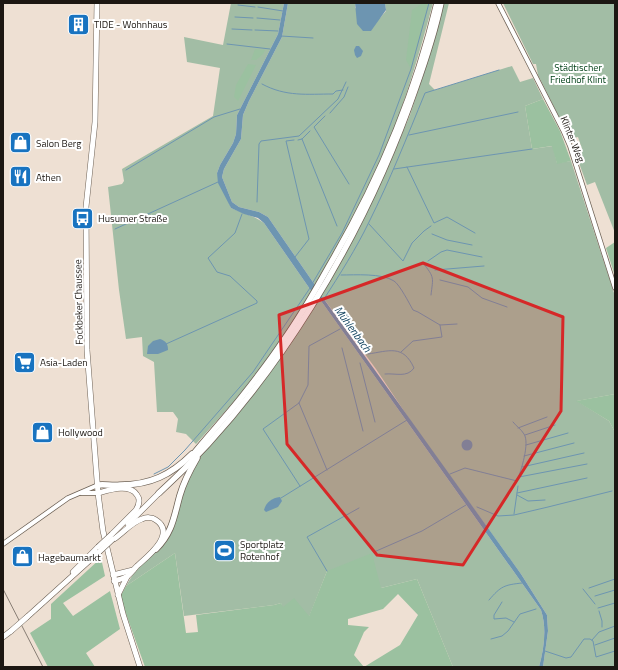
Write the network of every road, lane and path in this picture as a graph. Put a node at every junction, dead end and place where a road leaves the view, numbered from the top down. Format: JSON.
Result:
{"nodes":[{"id":1,"x":97,"y":3,"type":"edge"},
{"id":2,"x":437,"y":3,"type":"edge"},
{"id":3,"x":442,"y":3,"type":"edge"},
{"id":4,"x":498,"y":3,"type":"edge"},
{"id":5,"x":319,"y":288,"type":"junction"},
{"id":6,"x":615,"y":288,"type":"edge"},
{"id":7,"x":201,"y":448,"type":"junction"},
{"id":8,"x":98,"y":485,"type":"junction"},
{"id":9,"x":98,"y":492,"type":"junction"},
{"id":10,"x":81,"y":493,"type":"junction"},
{"id":11,"x":159,"y":493,"type":"joint"},
{"id":12,"x":113,"y":537,"type":"junction"},
{"id":13,"x":3,"y":544,"type":"edge"},
{"id":14,"x":156,"y":549,"type":"junction"},
{"id":15,"x":133,"y":570,"type":"junction"},
{"id":16,"x":128,"y":576,"type":"junction"},
{"id":17,"x":114,"y":578,"type":"junction"},
{"id":18,"x":118,"y":596,"type":"junction"},
{"id":19,"x":3,"y":637,"type":"edge"},
{"id":20,"x":140,"y":667,"type":"edge"}],
"edges":[{"from":1,"to":8,"type":"main road","name":"Fockbeker Chaussee"},
{"from":2,"to":5,"type":"highway"},
{"from":3,"to":5,"type":"highway"},
{"from":4,"to":6,"type":"street","name":"Klinter Weg"},
{"from":5,"to":7,"type":"highway"},
{"from":7,"to":8,"type":"highway"},
{"from":7,"to":11,"type":"highway"},
{"from":7,"to":14,"type":"highway"},
{"from":8,"to":9,"type":"main road","name":"Fockbeker Chaussee"},
{"from":8,"to":10,"type":"street"},
{"from":9,"to":10,"type":"street"},
{"from":9,"to":12,"type":"main road"},
{"from":9,"to":17,"type":"main road","name":"Fockbeker Chaussee"},
{"from":10,"to":13,"type":"street"},
{"from":11,"to":12,"type":"main road"},
{"from":12,"to":14,"type":"main road"},
{"from":12,"to":19,"type":"main road","bridge":true},
{"from":14,"to":15,"type":"main road"},
{"from":15,"to":16,"type":"main road"},
{"from":15,"to":17,"type":"main road"},
{"from":16,"to":17,"type":"main road"},
{"from":16,"to":18,"type":"main road"},
{"from":17,"to":18,"type":"main road","name":"Fockbeker Chaussee"},
{"from":18,"to":20,"type":"main road","name":"Fockbeker Chaussee"}]}
